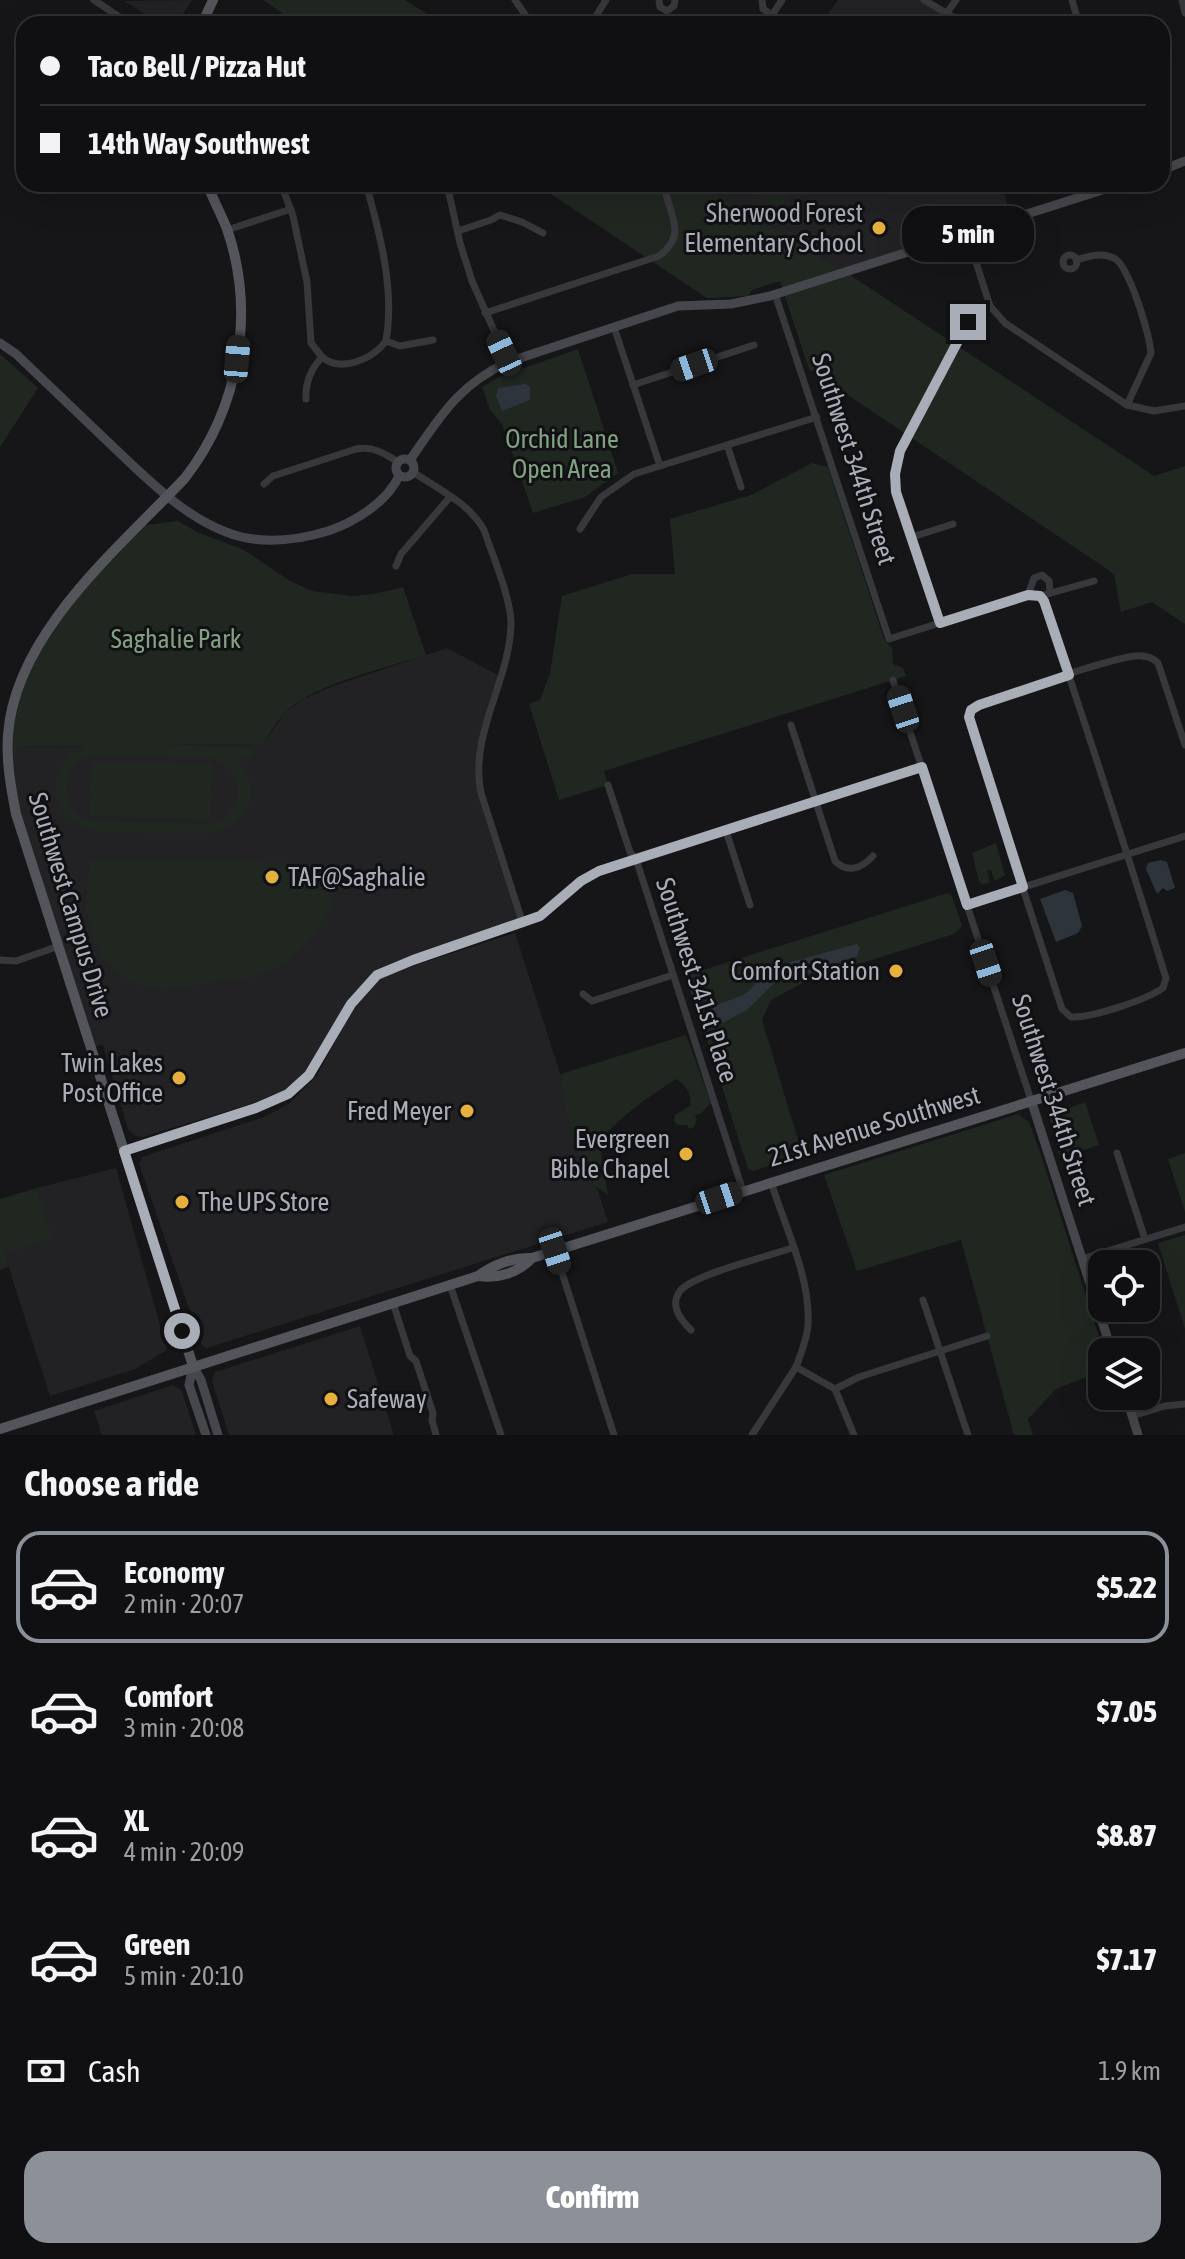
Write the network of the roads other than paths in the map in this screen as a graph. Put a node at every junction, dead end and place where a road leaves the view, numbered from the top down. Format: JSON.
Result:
{"nodes":[{"id":1,"x":94,"y":0,"type":"edge"},
{"id":2,"x":659,"y":0,"type":"edge"},
{"id":3,"x":675,"y":0,"type":"edge"},
{"id":4,"x":762,"y":0,"type":"edge"},
{"id":5,"x":924,"y":0,"type":"edge"},
{"id":6,"x":956,"y":0,"type":"edge"},
{"id":7,"x":1182,"y":0,"type":"edge"},
{"id":8,"x":780,"y":1,"type":"edge"},
{"id":9,"x":1185,"y":13,"type":"edge"},
{"id":10,"x":946,"y":14,"type":"junction"},
{"id":11,"x":772,"y":15,"type":"joint"},
{"id":12,"x":118,"y":16,"type":"edge"},
{"id":13,"x":950,"y":16,"type":"edge"},
{"id":14,"x":210,"y":192,"type":"edge"},
{"id":15,"x":284,"y":192,"type":"edge"},
{"id":16,"x":368,"y":192,"type":"edge"},
{"id":17,"x":449,"y":192,"type":"edge"},
{"id":18,"x":665,"y":192,"type":"edge"},
{"id":19,"x":1096,"y":192,"type":"edge"},
{"id":20,"x":291,"y":209,"type":"junction"},
{"id":21,"x":227,"y":230,"type":"junction"},
{"id":22,"x":458,"y":231,"type":"junction"},
{"id":23,"x":543,"y":233,"type":"dead end"},
{"id":24,"x":967,"y":234,"type":"junction"},
{"id":25,"x":1076,"y":260,"type":"dead end"},
{"id":26,"x":775,"y":294,"type":"junction"},
{"id":27,"x":990,"y":306,"type":"junction"},
{"id":28,"x":485,"y":313,"type":"junction"},
{"id":29,"x":614,"y":327,"type":"junction"},
{"id":30,"x":433,"y":340,"type":"dead end"},
{"id":31,"x":386,"y":341,"type":"junction"},
{"id":32,"x":0,"y":343,"type":"edge"},
{"id":33,"x":754,"y":345,"type":"dead end"},
{"id":34,"x":322,"y":357,"type":"junction"},
{"id":35,"x":508,"y":362,"type":"junction"},
{"id":36,"x":633,"y":385,"type":"junction"},
{"id":37,"x":306,"y":399,"type":"dead end"},
{"id":38,"x":1127,"y":405,"type":"junction"},
{"id":39,"x":1185,"y":406,"type":"edge"},
{"id":40,"x":817,"y":417,"type":"junction"},
{"id":41,"x":727,"y":445,"type":"junction"},
{"id":42,"x":410,"y":460,"type":"junction"},
{"id":43,"x":398,"y":462,"type":"junction"},
{"id":44,"x":660,"y":466,"type":"junction"},
{"id":45,"x":413,"y":472,"type":"junction"},
{"id":46,"x":399,"y":476,"type":"junction"},
{"id":47,"x":264,"y":484,"type":"dead end"},
{"id":48,"x":741,"y":487,"type":"dead end"},
{"id":49,"x":167,"y":496,"type":"junction"},
{"id":50,"x":450,"y":497,"type":"junction"},
{"id":51,"x":953,"y":524,"type":"dead end"},
{"id":52,"x":580,"y":529,"type":"dead end"},
{"id":53,"x":912,"y":537,"type":"junction"},
{"id":54,"x":396,"y":566,"type":"dead end"},
{"id":55,"x":1094,"y":581,"type":"dead end"},
{"id":56,"x":1050,"y":593,"type":"junction"},
{"id":57,"x":1028,"y":595,"type":"junction"},
{"id":58,"x":1040,"y":596,"type":"junction"},
{"id":59,"x":940,"y":623,"type":"junction"},
{"id":60,"x":1069,"y":675,"type":"junction"},
{"id":61,"x":893,"y":680,"type":"dead end"},
{"id":62,"x":791,"y":725,"type":"dead end"},
{"id":63,"x":1185,"y":745,"type":"edge"},
{"id":64,"x":922,"y":767,"type":"junction"},
{"id":65,"x":608,"y":785,"type":"dead end"},
{"id":66,"x":815,"y":802,"type":"junction"},
{"id":67,"x":726,"y":831,"type":"junction"},
{"id":68,"x":1185,"y":836,"type":"edge"},
{"id":69,"x":1127,"y":855,"type":"junction"},
{"id":70,"x":873,"y":856,"type":"dead end"},
{"id":71,"x":636,"y":859,"type":"junction"},
{"id":72,"x":1023,"y":887,"type":"junction"},
{"id":73,"x":750,"y":905,"type":"dead end"},
{"id":74,"x":967,"y":905,"type":"junction"},
{"id":75,"x":523,"y":924,"type":"junction"},
{"id":76,"x":59,"y":946,"type":"junction"},
{"id":77,"x":0,"y":960,"type":"edge"},
{"id":78,"x":673,"y":975,"type":"junction"},
{"id":79,"x":583,"y":994,"type":"dead end"},
{"id":80,"x":1185,"y":1053,"type":"edge"},
{"id":81,"x":1031,"y":1100,"type":"junction"},
{"id":82,"x":124,"y":1151,"type":"junction"},
{"id":83,"x":1117,"y":1153,"type":"dead end"},
{"id":84,"x":771,"y":1182,"type":"junction"},
{"id":85,"x":743,"y":1191,"type":"junction"},
{"id":86,"x":1185,"y":1227,"type":"edge"},
{"id":87,"x":1145,"y":1239,"type":"junction"},
{"id":88,"x":792,"y":1248,"type":"junction"},
{"id":89,"x":555,"y":1251,"type":"junction"},
{"id":90,"x":1082,"y":1259,"type":"junction"},
{"id":91,"x":450,"y":1285,"type":"junction"},
{"id":92,"x":923,"y":1300,"type":"dead end"},
{"id":93,"x":393,"y":1303,"type":"junction"},
{"id":94,"x":691,"y":1330,"type":"dead end"},
{"id":95,"x":987,"y":1336,"type":"dead end"},
{"id":96,"x":1107,"y":1338,"type":"edge"},
{"id":97,"x":939,"y":1351,"type":"junction"},
{"id":98,"x":193,"y":1366,"type":"junction"},
{"id":99,"x":796,"y":1367,"type":"junction"},
{"id":100,"x":835,"y":1389,"type":"junction"},
{"id":101,"x":1185,"y":1404,"type":"edge"},
{"id":102,"x":1130,"y":1410,"type":"edge"},
{"id":103,"x":1132,"y":1416,"type":"junction"},
{"id":104,"x":0,"y":1429,"type":"edge"},
{"id":105,"x":206,"y":1435,"type":"edge"},
{"id":106,"x":218,"y":1435,"type":"edge"},
{"id":107,"x":436,"y":1435,"type":"edge"},
{"id":108,"x":501,"y":1435,"type":"edge"},
{"id":109,"x":614,"y":1435,"type":"edge"},
{"id":110,"x":752,"y":1435,"type":"edge"},
{"id":111,"x":854,"y":1435,"type":"edge"},
{"id":112,"x":968,"y":1435,"type":"edge"},
{"id":113,"x":1138,"y":1435,"type":"edge"}],
"edges":[{"from":1,"to":12,"type":"street"},
{"from":2,"to":3,"type":"street"},
{"from":4,"to":11,"type":"street"},
{"from":5,"to":10,"type":"street"},
{"from":6,"to":10,"type":"street"},
{"from":7,"to":9,"type":"street"},
{"from":8,"to":11,"type":"street"},
{"from":10,"to":13,"type":"street"},
{"from":14,"to":21,"type":"main road","name":"Southwest Campus Drive"},
{"from":15,"to":20,"type":"street"},
{"from":16,"to":31,"type":"street"},
{"from":17,"to":22,"type":"street"},
{"from":18,"to":28,"type":"street"},
{"from":19,"to":24,"type":"street"},
{"from":20,"to":21,"type":"street"},
{"from":20,"to":34,"type":"street"},
{"from":21,"to":49,"type":"main road","name":"Southwest Campus Drive"},
{"from":22,"to":23,"type":"street"},
{"from":22,"to":28,"type":"street"},
{"from":24,"to":26,"type":"street"},
{"from":24,"to":27,"type":"street"},
{"from":25,"to":38,"type":"street"},
{"from":26,"to":29,"type":"street"},
{"from":26,"to":40,"type":"street","name":"Southwest 344th Street"},
{"from":27,"to":38,"type":"street"},
{"from":27,"to":53,"type":"street"},
{"from":28,"to":35,"type":"street"},
{"from":29,"to":35,"type":"street"},
{"from":29,"to":36,"type":"street"},
{"from":30,"to":31,"type":"street"},
{"from":31,"to":34,"type":"street"},
{"from":32,"to":49,"type":"street"},
{"from":33,"to":36,"type":"street"},
{"from":34,"to":37,"type":"street"},
{"from":35,"to":42,"type":"street"},
{"from":36,"to":44,"type":"street"},
{"from":38,"to":39,"type":"street"},
{"from":40,"to":41,"type":"street"},
{"from":40,"to":59,"type":"street","name":"Southwest 344th Street"},
{"from":41,"to":44,"type":"street"},
{"from":41,"to":48,"type":"street"},
{"from":42,"to":43,"type":"street"},
{"from":42,"to":45,"type":"street"},
{"from":43,"to":46,"type":"street"},
{"from":43,"to":47,"type":"street"},
{"from":44,"to":52,"type":"street"},
{"from":45,"to":46,"type":"street"},
{"from":45,"to":50,"type":"street"},
{"from":46,"to":49,"type":"street"},
{"from":49,"to":76,"type":"main road","name":"Southwest Campus Drive"},
{"from":50,"to":54,"type":"street"},
{"from":50,"to":75,"type":"street"},
{"from":51,"to":53,"type":"street"},
{"from":53,"to":59,"type":"street"},
{"from":55,"to":56,"type":"street"},
{"from":56,"to":57,"type":"street"},
{"from":56,"to":58,"type":"street"},
{"from":57,"to":58,"type":"street"},
{"from":57,"to":59,"type":"street"},
{"from":58,"to":60,"type":"street"},
{"from":60,"to":63,"type":"street"},
{"from":60,"to":69,"type":"street"},
{"from":60,"to":72,"type":"street"},
{"from":61,"to":64,"type":"street","name":"Southwest 344th Street"},
{"from":62,"to":66,"type":"street"},
{"from":64,"to":66,"type":"street"},
{"from":64,"to":74,"type":"street","name":"Southwest 344th Street"},
{"from":65,"to":71,"type":"street","name":"Southwest 341st Place"},
{"from":66,"to":67,"type":"street"},
{"from":66,"to":70,"type":"street"},
{"from":67,"to":71,"type":"street"},
{"from":67,"to":73,"type":"street"},
{"from":68,"to":69,"type":"street"},
{"from":69,"to":72,"type":"street"},
{"from":69,"to":72,"type":"street"},
{"from":71,"to":75,"type":"street"},
{"from":71,"to":78,"type":"street","name":"Southwest 341st Place"},
{"from":72,"to":74,"type":"street"},
{"from":74,"to":81,"type":"street","name":"Southwest 344th Street"},
{"from":75,"to":82,"type":"street"},
{"from":76,"to":77,"type":"street"},
{"from":76,"to":82,"type":"main road","name":"Southwest Campus Drive"},
{"from":78,"to":79,"type":"street"},
{"from":78,"to":85,"type":"street","name":"Southwest 341st Place"},
{"from":80,"to":81,"type":"main road","name":"21st Avenue Southwest"},
{"from":81,"to":84,"type":"main road","name":"21st Avenue Southwest"},
{"from":81,"to":90,"type":"street","name":"Southwest 344th Street"},
{"from":82,"to":98,"type":"main road","name":"Southwest Campus Drive"},
{"from":83,"to":87,"type":"street"},
{"from":84,"to":85,"type":"main road","name":"21st Avenue Southwest"},
{"from":84,"to":88,"type":"street"},
{"from":85,"to":89,"type":"main road","name":"21st Avenue Southwest"},
{"from":86,"to":87,"type":"street"},
{"from":87,"to":90,"type":"street"},
{"from":88,"to":94,"type":"street"},
{"from":88,"to":99,"type":"street"},
{"from":89,"to":91,"type":"main road","name":"21st Avenue Southwest"},
{"from":89,"to":109,"type":"street"},
{"from":90,"to":96,"type":"street","name":"Southwest 344th Street"},
{"from":91,"to":93,"type":"main road","name":"21st Avenue Southwest"},
{"from":91,"to":108,"type":"street"},
{"from":92,"to":97,"type":"street"},
{"from":93,"to":98,"type":"main road","name":"21st Avenue Southwest"},
{"from":93,"to":107,"type":"street"},
{"from":95,"to":97,"type":"street"},
{"from":97,"to":100,"type":"street"},
{"from":97,"to":112,"type":"street"},
{"from":98,"to":104,"type":"main road","name":"21st Avenue Southwest"},
{"from":98,"to":105,"type":"street"},
{"from":98,"to":106,"type":"street"},
{"from":99,"to":100,"type":"street"},
{"from":99,"to":110,"type":"street"},
{"from":100,"to":111,"type":"street"},
{"from":101,"to":103,"type":"street"},
{"from":102,"to":103,"type":"street"},
{"from":103,"to":113,"type":"street"}]}
